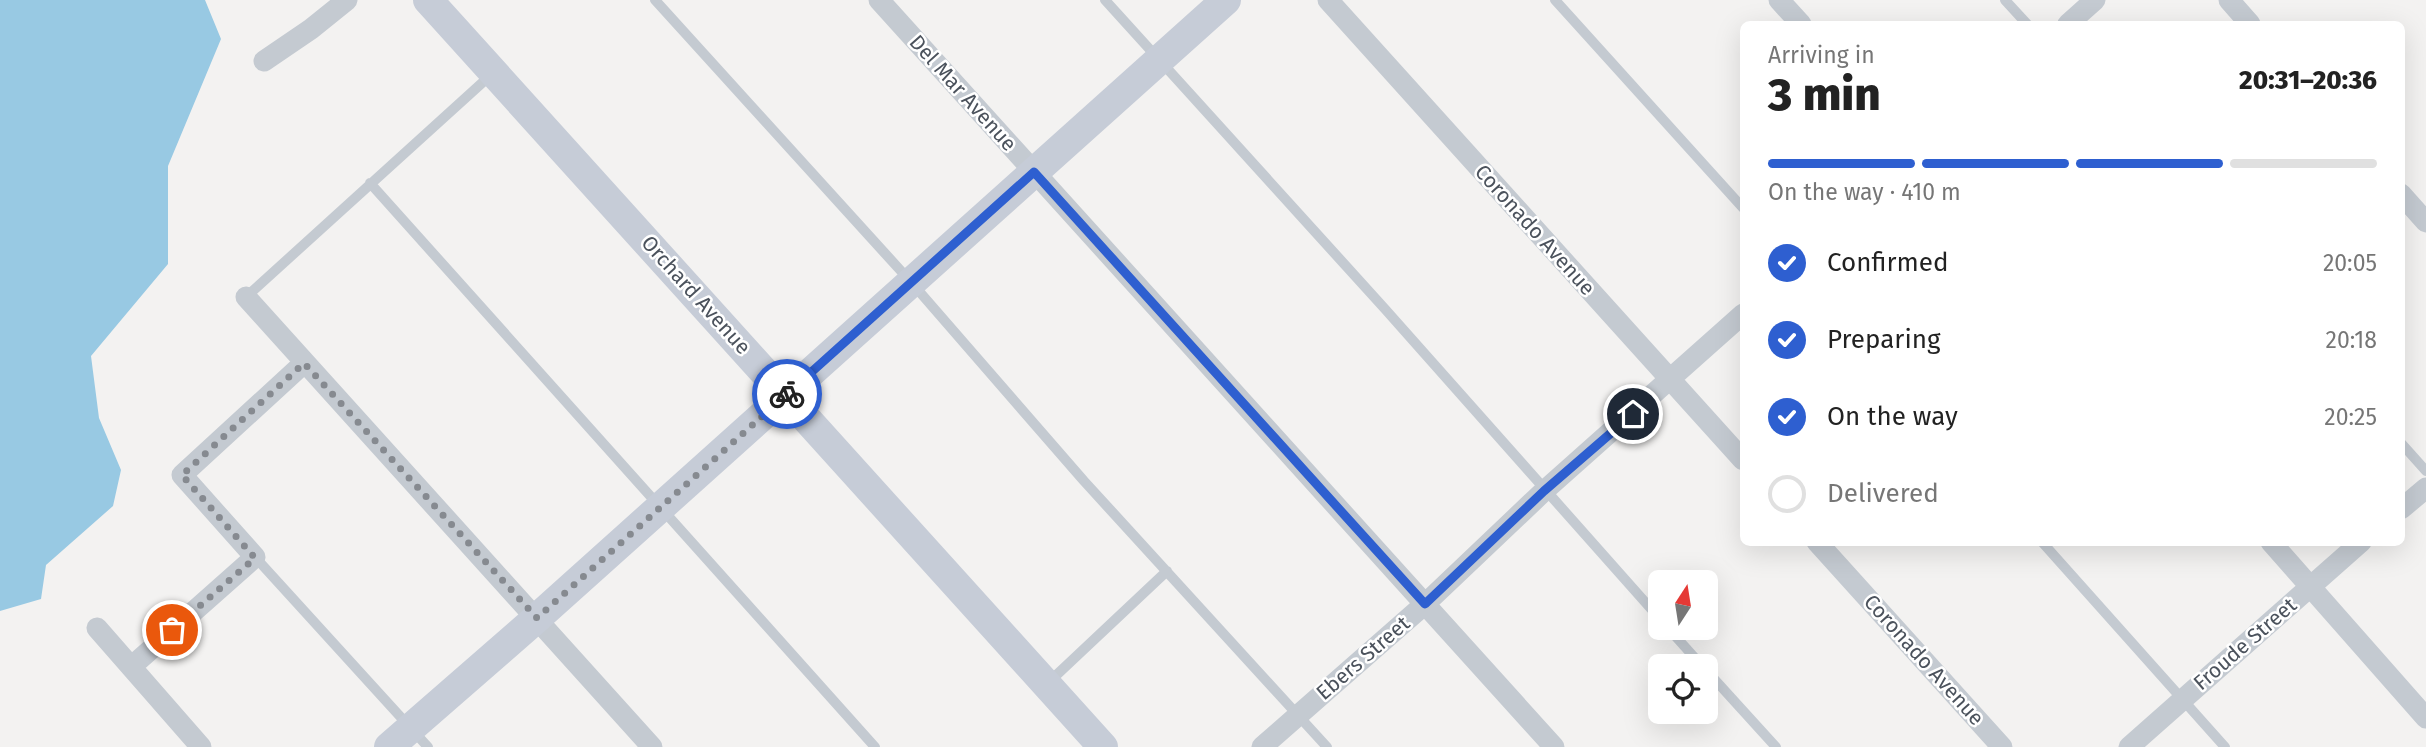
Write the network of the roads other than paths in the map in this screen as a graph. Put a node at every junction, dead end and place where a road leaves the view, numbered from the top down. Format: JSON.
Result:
{"nodes":[{"id":1,"x":347,"y":0,"type":"edge"},
{"id":2,"x":428,"y":0,"type":"edge"},
{"id":3,"x":655,"y":0,"type":"edge"},
{"id":4,"x":879,"y":0,"type":"edge"},
{"id":5,"x":1105,"y":0,"type":"edge"},
{"id":6,"x":1226,"y":0,"type":"edge"},
{"id":7,"x":1328,"y":0,"type":"edge"},
{"id":8,"x":1555,"y":0,"type":"edge"},
{"id":9,"x":1779,"y":0,"type":"edge"},
{"id":10,"x":2005,"y":0,"type":"edge"},
{"id":11,"x":2095,"y":0,"type":"edge"},
{"id":12,"x":2228,"y":0,"type":"edge"},
{"id":13,"x":1798,"y":21,"type":"edge"},
{"id":14,"x":2024,"y":21,"type":"edge"},
{"id":15,"x":2071,"y":21,"type":"edge"},
{"id":16,"x":2247,"y":21,"type":"edge"},
{"id":17,"x":1159,"y":60,"type":"junction"},
{"id":18,"x":264,"y":61,"type":"dead end"},
{"id":19,"x":495,"y":72,"type":"junction"},
{"id":20,"x":1034,"y":172,"type":"junction"},
{"id":21,"x":370,"y":183,"type":"junction"},
{"id":22,"x":2405,"y":198,"type":"edge"},
{"id":23,"x":1740,"y":205,"type":"edge"},
{"id":24,"x":2426,"y":222,"type":"edge"},
{"id":25,"x":911,"y":282,"type":"junction"},
{"id":26,"x":246,"y":297,"type":"joint"},
{"id":27,"x":1740,"y":317,"type":"edge"},
{"id":28,"x":304,"y":363,"type":"junction"},
{"id":29,"x":1670,"y":380,"type":"junction"},
{"id":30,"x":787,"y":394,"type":"junction"},
{"id":31,"x":2405,"y":447,"type":"edge"},
{"id":32,"x":1740,"y":457,"type":"edge"},
{"id":33,"x":2426,"y":471,"type":"edge"},
{"id":34,"x":2426,"y":488,"type":"edge"},
{"id":35,"x":1544,"y":491,"type":"junction"},
{"id":36,"x":2405,"y":506,"type":"edge"},
{"id":37,"x":659,"y":507,"type":"junction"},
{"id":38,"x":1821,"y":546,"type":"edge"},
{"id":39,"x":2046,"y":546,"type":"edge"},
{"id":40,"x":2275,"y":546,"type":"edge"},
{"id":41,"x":2357,"y":546,"type":"edge"},
{"id":42,"x":255,"y":558,"type":"junction"},
{"id":43,"x":1167,"y":571,"type":"junction"},
{"id":44,"x":2312,"y":587,"type":"junction"},
{"id":45,"x":1425,"y":604,"type":"junction"},
{"id":46,"x":1648,"y":606,"type":"edge"},
{"id":47,"x":537,"y":618,"type":"junction"},
{"id":48,"x":97,"y":628,"type":"dead end"},
{"id":49,"x":1679,"y":640,"type":"edge"},
{"id":50,"x":1692,"y":654,"type":"edge"},
{"id":51,"x":131,"y":667,"type":"junction"},
{"id":52,"x":1718,"y":682,"type":"edge"},
{"id":53,"x":1047,"y":684,"type":"junction"},
{"id":54,"x":2182,"y":698,"type":"junction"},
{"id":55,"x":1299,"y":715,"type":"junction"},
{"id":56,"x":2426,"y":719,"type":"edge"},
{"id":57,"x":409,"y":741,"type":"edge"},
{"id":58,"x":201,"y":747,"type":"edge"},
{"id":59,"x":652,"y":747,"type":"edge"},
{"id":60,"x":875,"y":747,"type":"edge"},
{"id":61,"x":1104,"y":747,"type":"edge"},
{"id":62,"x":1262,"y":747,"type":"edge"},
{"id":63,"x":1327,"y":747,"type":"edge"},
{"id":64,"x":1554,"y":747,"type":"edge"},
{"id":65,"x":1776,"y":747,"type":"edge"},
{"id":66,"x":2002,"y":747,"type":"edge"},
{"id":67,"x":2129,"y":747,"type":"edge"},
{"id":68,"x":2225,"y":747,"type":"edge"}],
"edges":[{"from":1,"to":18,"type":"street"},
{"from":2,"to":19,"type":"main road","name":"Orchard Avenue"},
{"from":3,"to":25,"type":"lane"},
{"from":4,"to":20,"type":"street","name":"Del Mar Avenue"},
{"from":5,"to":17,"type":"lane"},
{"from":6,"to":17,"type":"main road"},
{"from":7,"to":29,"type":"street","name":"Coronado Avenue"},
{"from":8,"to":23,"type":"lane"},
{"from":9,"to":13,"type":"street"},
{"from":10,"to":14,"type":"lane"},
{"from":11,"to":15,"type":"street"},
{"from":12,"to":16,"type":"street"},
{"from":17,"to":20,"type":"main road"},
{"from":17,"to":35,"type":"lane"},
{"from":19,"to":21,"type":"lane"},
{"from":19,"to":30,"type":"main road","name":"Orchard Avenue"},
{"from":20,"to":25,"type":"main road"},
{"from":20,"to":45,"type":"street","name":"Del Mar Avenue"},
{"from":21,"to":26,"type":"lane"},
{"from":21,"to":37,"type":"lane"},
{"from":22,"to":24,"type":"street"},
{"from":25,"to":30,"type":"main road"},
{"from":25,"to":43,"type":"lane"},
{"from":26,"to":28,"type":"street"},
{"from":27,"to":29,"type":"street","name":"Ebers Street"},
{"from":28,"to":42,"type":"street"},
{"from":28,"to":47,"type":"street"},
{"from":29,"to":32,"type":"street","name":"Coronado Avenue"},
{"from":29,"to":35,"type":"street","name":"Ebers Street"},
{"from":30,"to":37,"type":"main road"},
{"from":30,"to":53,"type":"main road","name":"Orchard Avenue"},
{"from":31,"to":33,"type":"lane"},
{"from":34,"to":36,"type":"street"},
{"from":35,"to":45,"type":"street","name":"Ebers Street"},
{"from":35,"to":46,"type":"lane"},
{"from":37,"to":47,"type":"main road"},
{"from":37,"to":60,"type":"lane"},
{"from":38,"to":66,"type":"street","name":"Coronado Avenue"},
{"from":39,"to":54,"type":"lane"},
{"from":40,"to":44,"type":"street"},
{"from":41,"to":44,"type":"street","name":"Froude Street"},
{"from":42,"to":51,"type":"street"},
{"from":42,"to":57,"type":"lane"},
{"from":43,"to":53,"type":"lane"},
{"from":43,"to":55,"type":"lane"},
{"from":44,"to":54,"type":"street","name":"Froude Street"},
{"from":44,"to":56,"type":"street"},
{"from":45,"to":55,"type":"street","name":"Ebers Street"},
{"from":45,"to":64,"type":"street","name":"Del Mar Avenue"},
{"from":47,"to":57,"type":"main road"},
{"from":47,"to":59,"type":"street"},
{"from":48,"to":51,"type":"street"},
{"from":49,"to":50,"type":"lane"},
{"from":51,"to":58,"type":"street"},
{"from":52,"to":65,"type":"lane"},
{"from":53,"to":61,"type":"main road","name":"Orchard Avenue"},
{"from":54,"to":67,"type":"street","name":"Froude Street"},
{"from":54,"to":68,"type":"lane"},
{"from":55,"to":62,"type":"street","name":"Ebers Street"},
{"from":55,"to":63,"type":"lane"}]}
